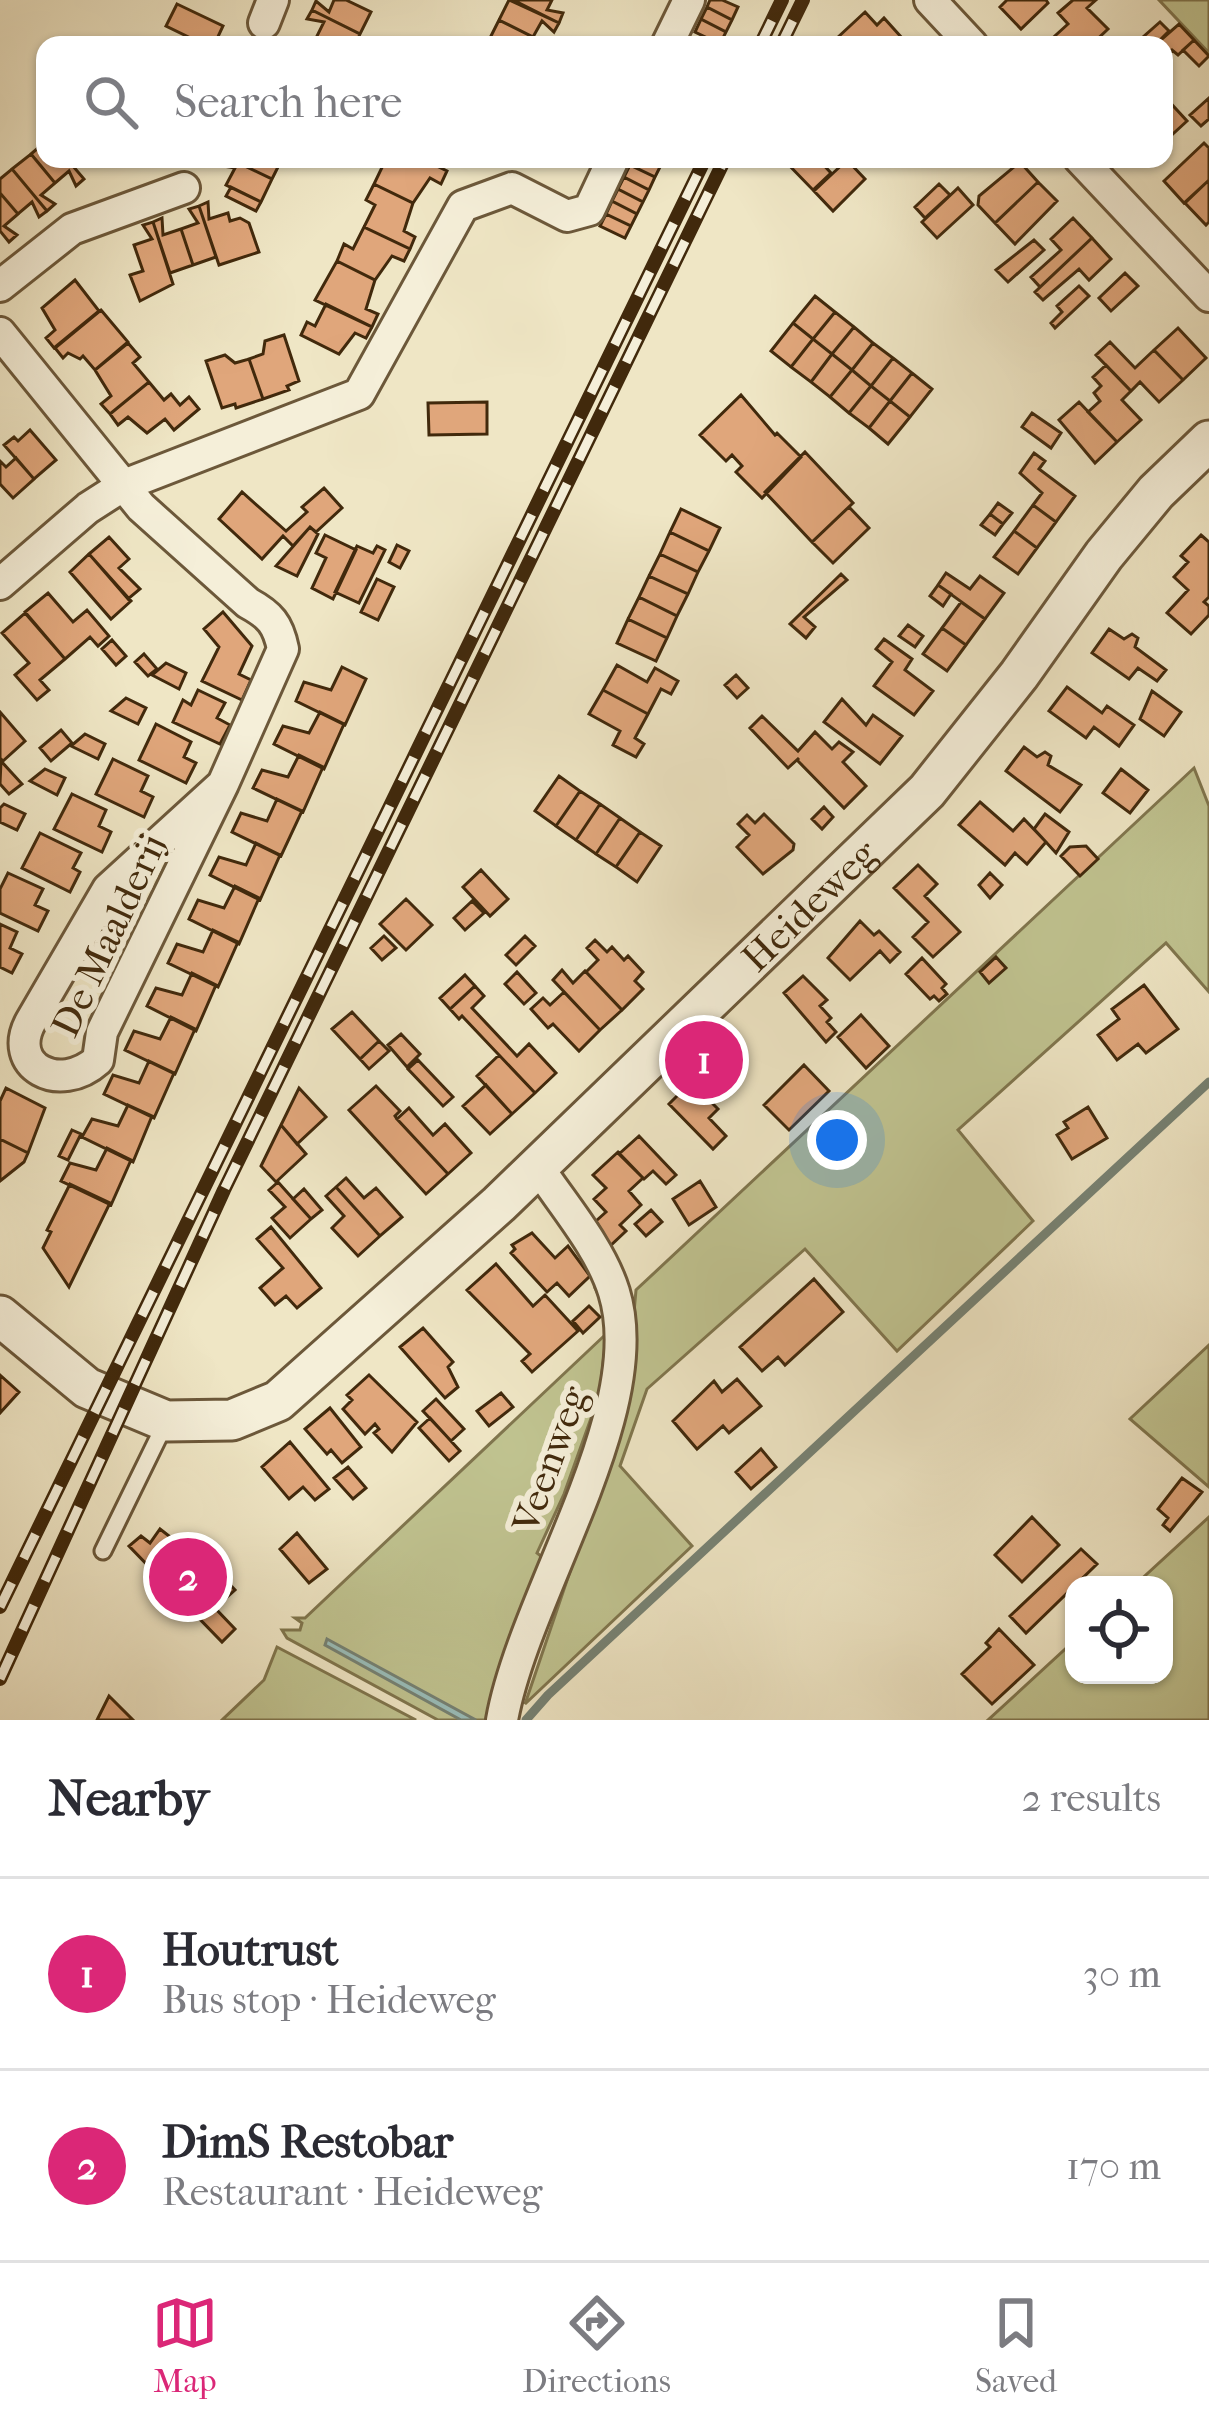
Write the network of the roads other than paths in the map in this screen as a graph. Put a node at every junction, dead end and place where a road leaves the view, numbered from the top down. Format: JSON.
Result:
{"nodes":[{"id":1,"x":688,"y":0,"type":"edge"},
{"id":2,"x":930,"y":0,"type":"edge"},
{"id":3,"x":671,"y":36,"type":"edge"},
{"id":4,"x":964,"y":36,"type":"edge"},
{"id":5,"x":609,"y":168,"type":"edge"},
{"id":6,"x":1088,"y":168,"type":"edge"},
{"id":7,"x":184,"y":188,"type":"dead end"},
{"id":8,"x":0,"y":286,"type":"edge"},
{"id":9,"x":1209,"y":296,"type":"edge"},
{"id":10,"x":0,"y":333,"type":"edge"},
{"id":11,"x":1209,"y":441,"type":"edge"},
{"id":12,"x":124,"y":485,"type":"junction"},
{"id":13,"x":0,"y":584,"type":"edge"},
{"id":14,"x":223,"y":784,"type":"junction"},
{"id":15,"x":538,"y":1167,"type":"junction"},
{"id":16,"x":0,"y":1316,"type":"edge"},
{"id":17,"x":166,"y":1421,"type":"junction"},
{"id":18,"x":103,"y":1551,"type":"dead end"},
{"id":19,"x":502,"y":1720,"type":"edge"}],
"edges":[{"from":1,"to":3,"type":"street"},
{"from":2,"to":4,"type":"street"},
{"from":5,"to":12,"type":"street"},
{"from":6,"to":9,"type":"street"},
{"from":7,"to":8,"type":"street"},
{"from":10,"to":12,"type":"street","name":"De Maalderij"},
{"from":11,"to":15,"type":"street","name":"Heideweg"},
{"from":12,"to":13,"type":"street"},
{"from":12,"to":14,"type":"street","name":"De Maalderij"},
{"from":14,"to":14,"type":"street","name":"De Maalderij"},
{"from":15,"to":17,"type":"street","name":"Heideweg"},
{"from":15,"to":19,"type":"street","name":"Veenweg"},
{"from":16,"to":17,"type":"street","name":"Heideweg"},
{"from":17,"to":18,"type":"lane"}]}
